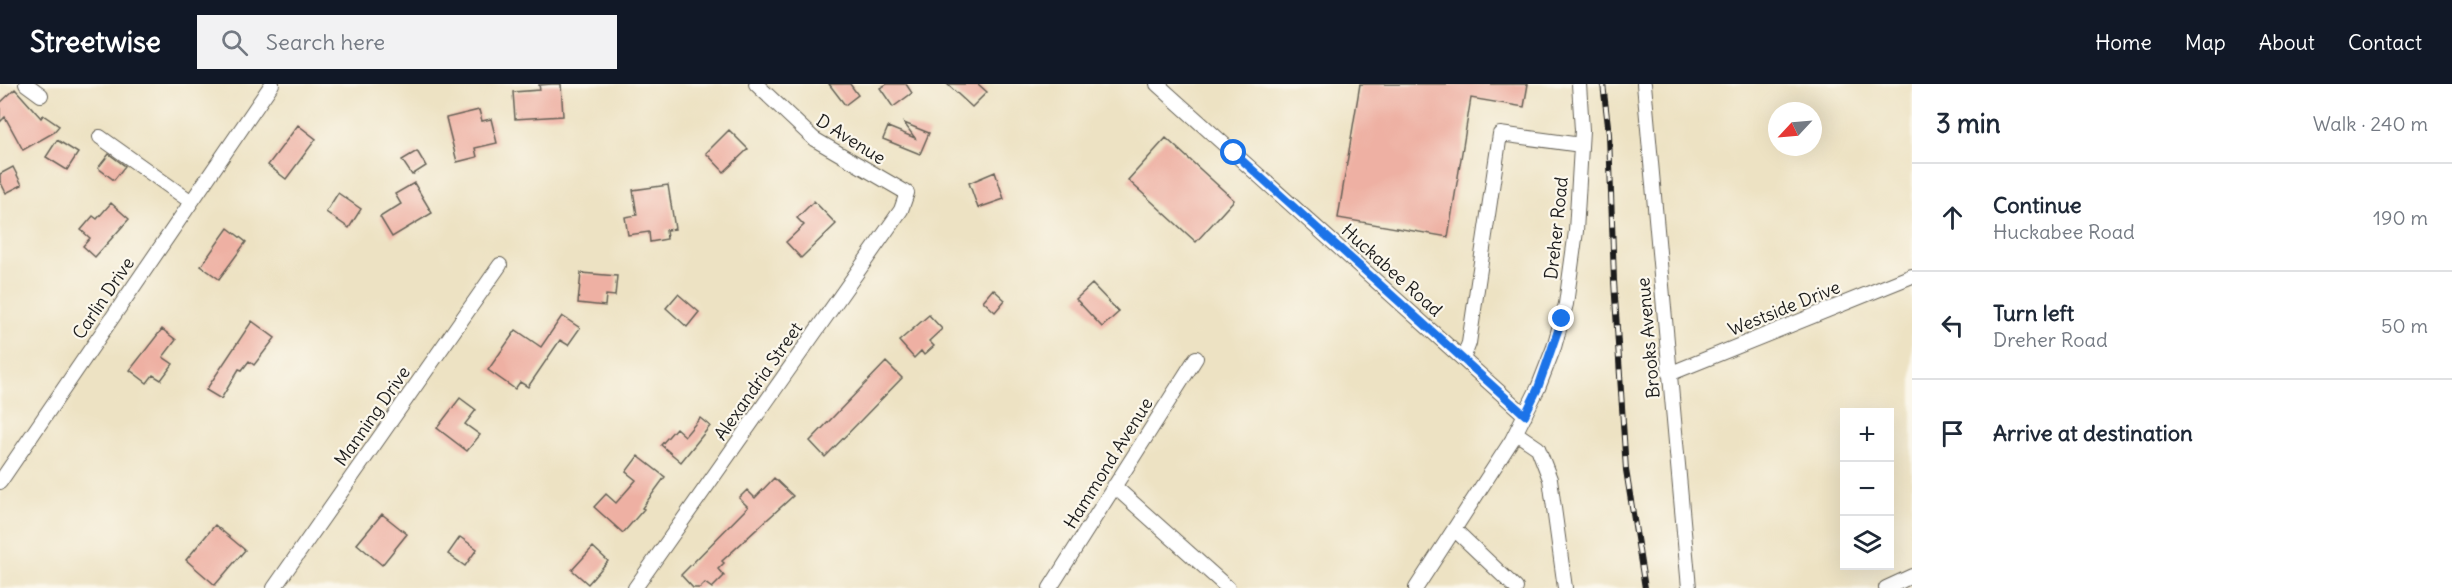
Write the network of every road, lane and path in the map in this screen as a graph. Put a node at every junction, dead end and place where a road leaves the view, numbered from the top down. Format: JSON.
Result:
{"nodes":[{"id":1,"x":26,"y":84,"type":"edge"},
{"id":2,"x":272,"y":84,"type":"edge"},
{"id":3,"x":756,"y":84,"type":"edge"},
{"id":4,"x":1157,"y":84,"type":"edge"},
{"id":5,"x":1579,"y":84,"type":"edge"},
{"id":6,"x":1644,"y":84,"type":"edge"},
{"id":7,"x":41,"y":95,"type":"dead end"},
{"id":8,"x":100,"y":137,"type":"dead end"},
{"id":9,"x":1581,"y":145,"type":"junction"},
{"id":10,"x":906,"y":193,"type":"joint"},
{"id":11,"x":190,"y":201,"type":"junction"},
{"id":12,"x":500,"y":265,"type":"dead end"},
{"id":13,"x":1912,"y":276,"type":"edge"},
{"id":14,"x":1196,"y":358,"type":"dead end"},
{"id":15,"x":1463,"y":359,"type":"junction"},
{"id":16,"x":1669,"y":374,"type":"junction"},
{"id":17,"x":1525,"y":415,"type":"junction"},
{"id":18,"x":1516,"y":433,"type":"junction"},
{"id":19,"x":0,"y":482,"type":"edge"},
{"id":20,"x":1114,"y":486,"type":"junction"},
{"id":21,"x":1454,"y":529,"type":"junction"},
{"id":22,"x":1912,"y":576,"type":"edge"},
{"id":23,"x":274,"y":588,"type":"edge"},
{"id":24,"x":635,"y":588,"type":"edge"},
{"id":25,"x":1050,"y":588,"type":"edge"},
{"id":26,"x":1228,"y":588,"type":"edge"},
{"id":27,"x":1416,"y":588,"type":"edge"},
{"id":28,"x":1516,"y":588,"type":"edge"},
{"id":29,"x":1565,"y":588,"type":"edge"},
{"id":30,"x":1689,"y":588,"type":"edge"},
{"id":31,"x":1886,"y":588,"type":"edge"}],
"edges":[{"from":1,"to":7,"type":"street"},
{"from":2,"to":11,"type":"street","name":"Carlin Drive"},
{"from":3,"to":10,"type":"street","name":"D Avenue"},
{"from":4,"to":15,"type":"street","name":"Huckabee Road"},
{"from":5,"to":9,"type":"street","name":"Dreher Road"},
{"from":6,"to":16,"type":"street","name":"Brooks Avenue"},
{"from":8,"to":11,"type":"street"},
{"from":9,"to":15,"type":"street"},
{"from":9,"to":17,"type":"street","name":"Dreher Road"},
{"from":10,"to":24,"type":"street","name":"Alexandria Street"},
{"from":11,"to":19,"type":"street","name":"Carlin Drive"},
{"from":12,"to":23,"type":"street","name":"Manning Drive"},
{"from":13,"to":16,"type":"street","name":"Westside Drive"},
{"from":14,"to":20,"type":"street","name":"Hammond Avenue"},
{"from":15,"to":17,"type":"street","name":"Huckabee Road"},
{"from":16,"to":30,"type":"street","name":"Brooks Avenue"},
{"from":17,"to":18,"type":"street","name":"Dreher Road"},
{"from":18,"to":21,"type":"street","name":"Dreher Road"},
{"from":18,"to":29,"type":"street"},
{"from":20,"to":25,"type":"street","name":"Hammond Avenue"},
{"from":20,"to":26,"type":"street"},
{"from":21,"to":27,"type":"street","name":"Dreher Road"},
{"from":21,"to":28,"type":"street"},
{"from":22,"to":31,"type":"street"}]}
